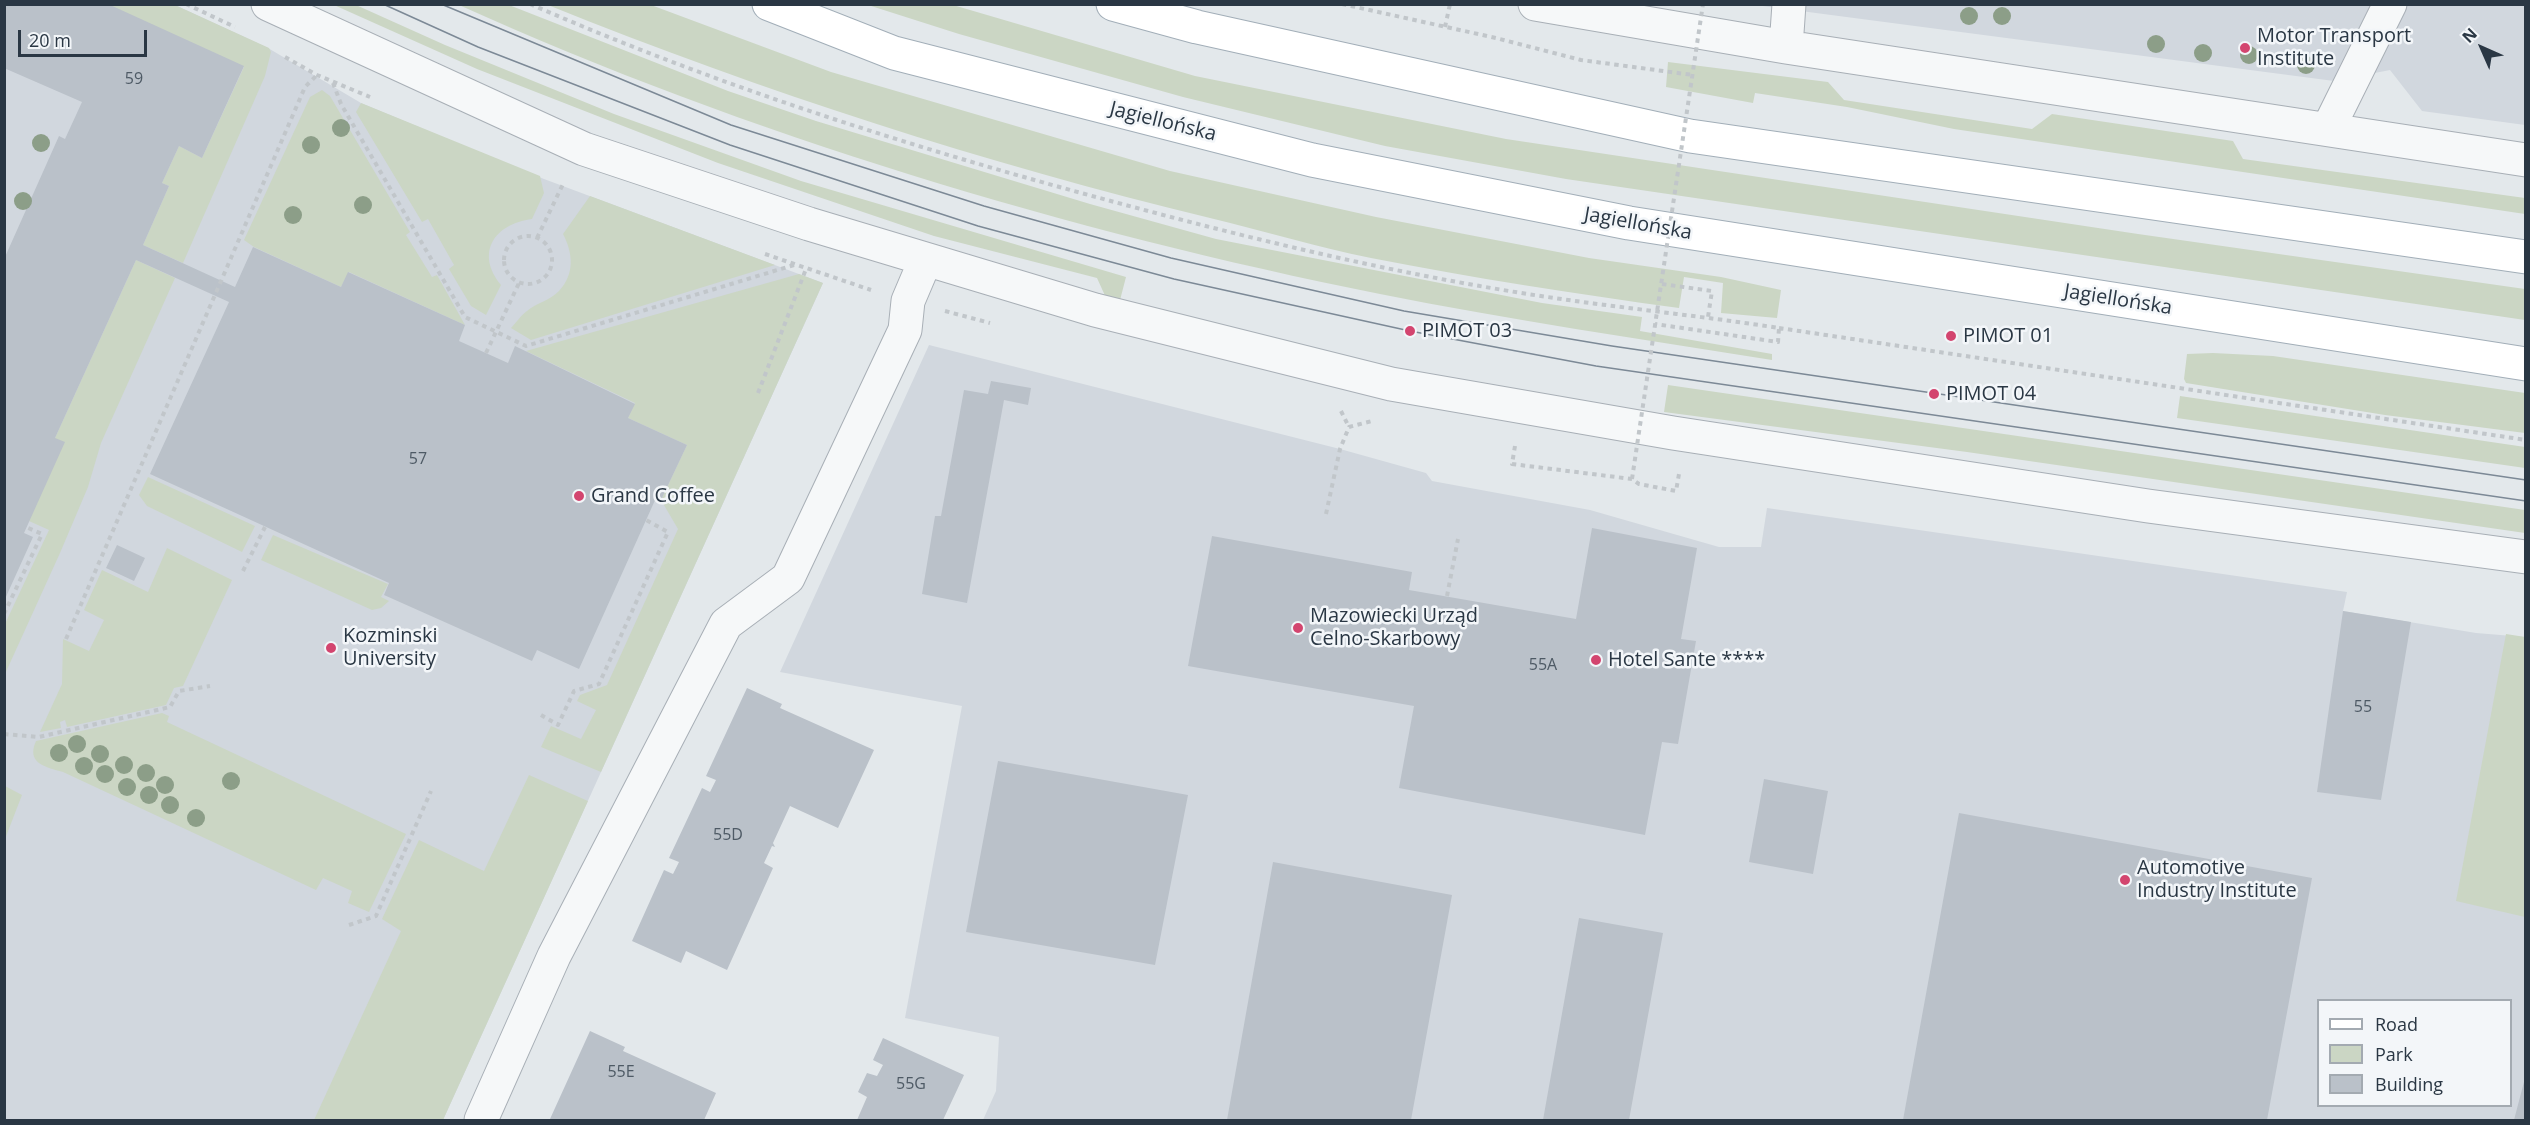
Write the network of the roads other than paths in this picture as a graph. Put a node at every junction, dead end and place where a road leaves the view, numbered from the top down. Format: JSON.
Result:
{"nodes":[{"id":1,"x":268,"y":4,"type":"edge"},
{"id":2,"x":769,"y":4,"type":"edge"},
{"id":3,"x":1113,"y":4,"type":"edge"},
{"id":4,"x":1535,"y":4,"type":"edge"},
{"id":5,"x":1789,"y":4,"type":"edge"},
{"id":6,"x":2390,"y":4,"type":"edge"},
{"id":7,"x":1786,"y":46,"type":"junction"},
{"id":8,"x":2328,"y":129,"type":"junction"},
{"id":9,"x":2526,"y":160,"type":"edge"},
{"id":10,"x":2526,"y":257,"type":"edge"},
{"id":11,"x":925,"y":261,"type":"junction"},
{"id":12,"x":2526,"y":364,"type":"edge"},
{"id":13,"x":2526,"y":557,"type":"edge"},
{"id":14,"x":481,"y":1120,"type":"edge"}],
"edges":[{"from":1,"to":11,"type":"street"},
{"from":2,"to":12,"type":"main road","name":"Jagiellońska"},
{"from":3,"to":10,"type":"main road"},
{"from":4,"to":7,"type":"street"},
{"from":5,"to":7,"type":"street"},
{"from":6,"to":8,"type":"street"},
{"from":7,"to":8,"type":"street"},
{"from":8,"to":9,"type":"street"},
{"from":11,"to":13,"type":"street"},
{"from":11,"to":14,"type":"street"}]}
